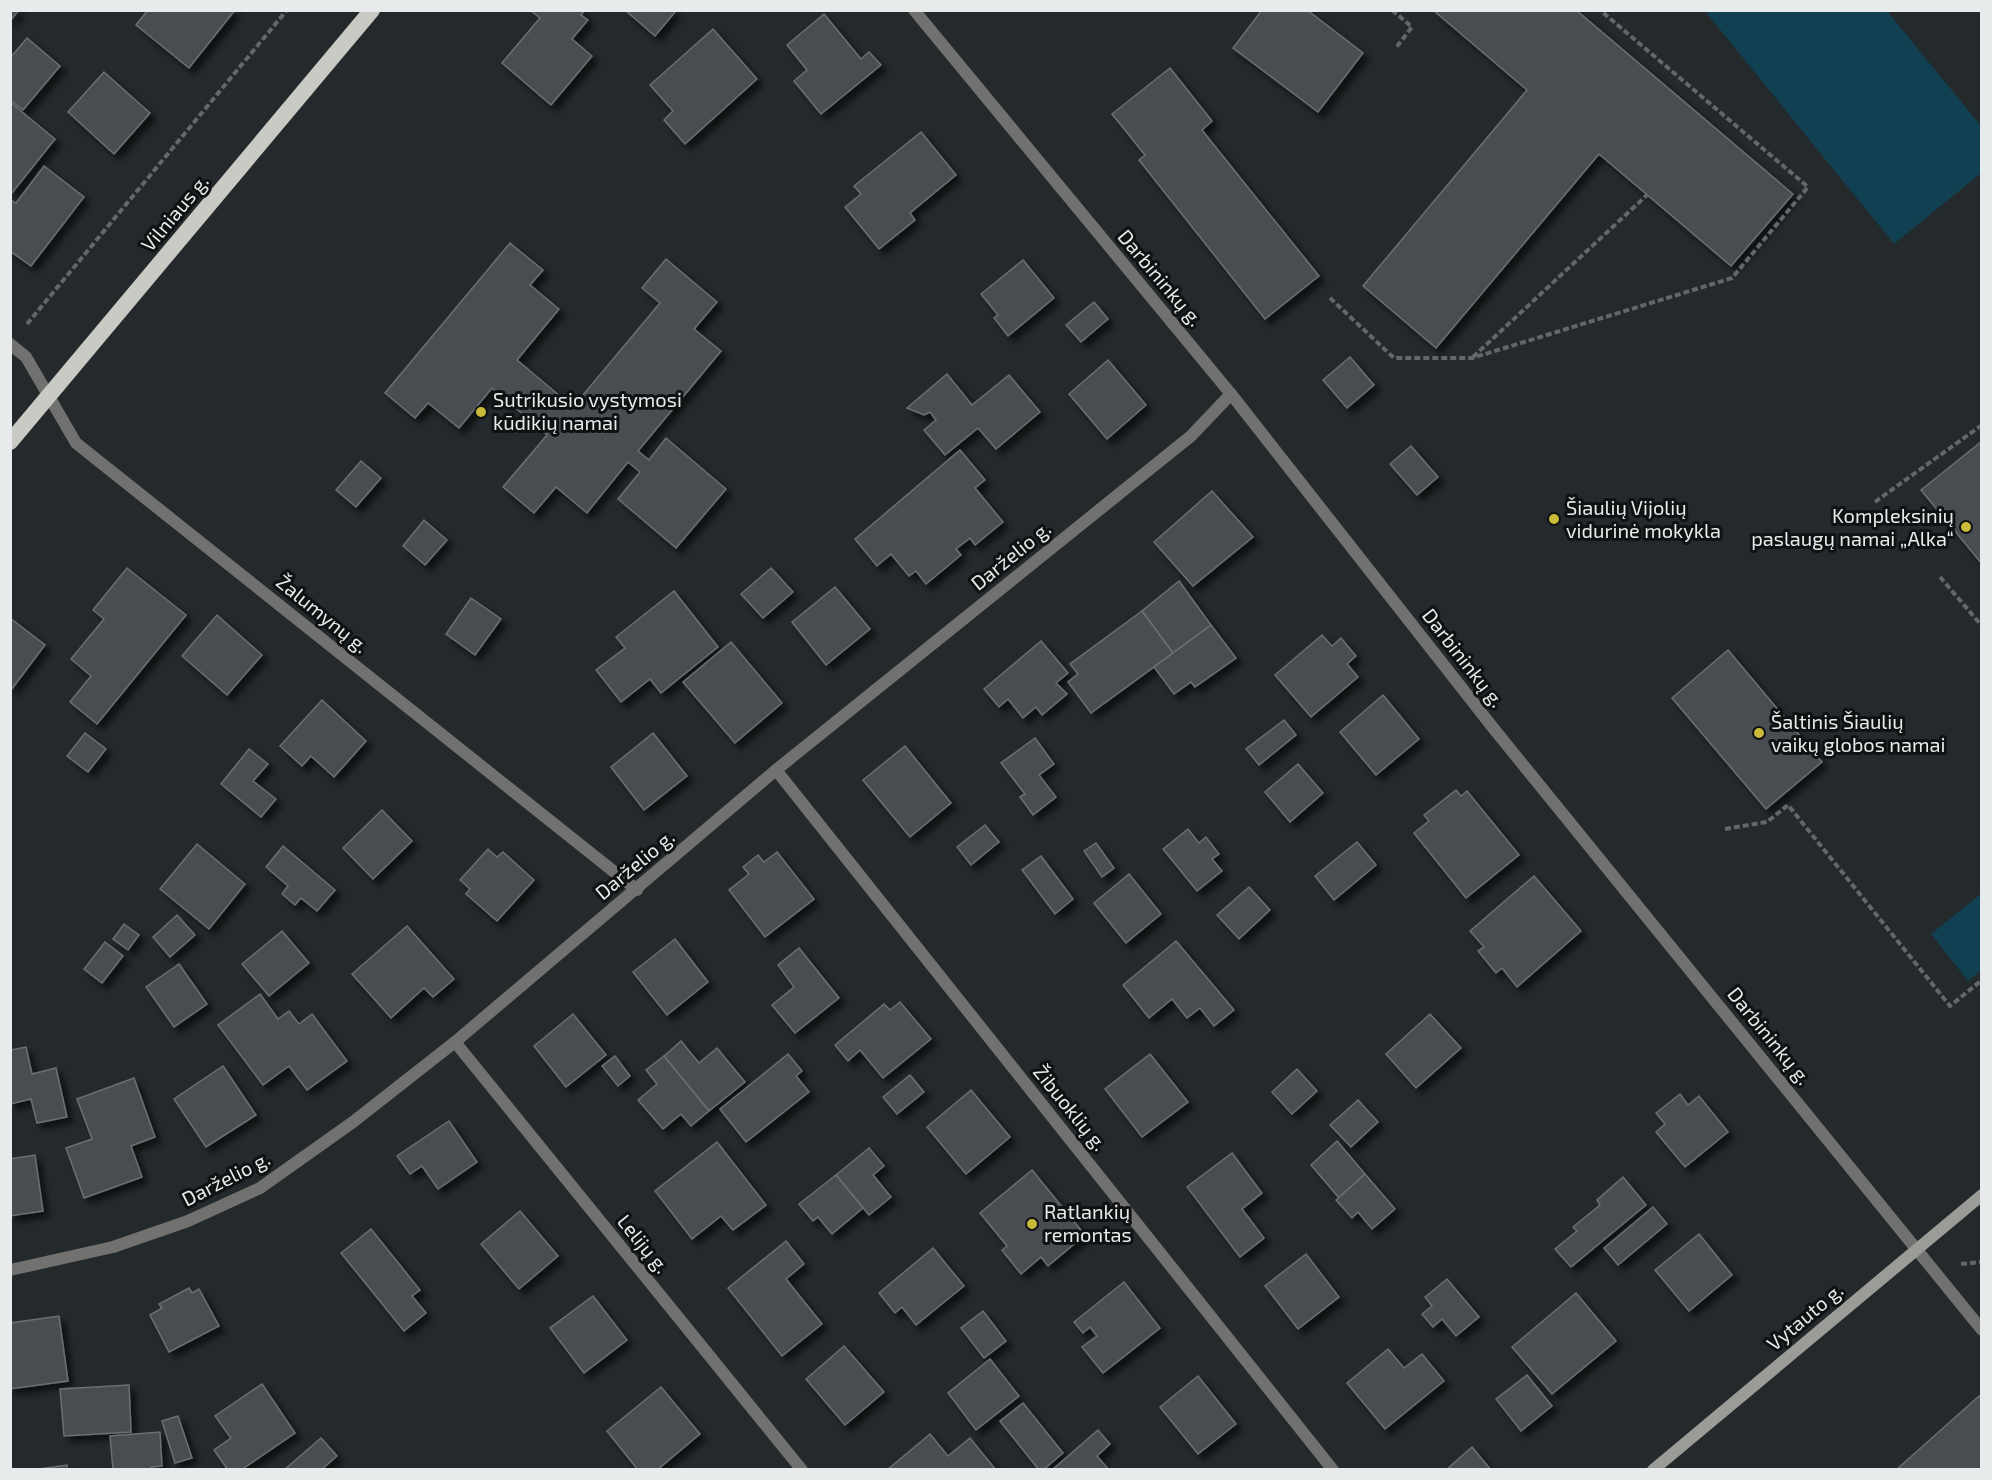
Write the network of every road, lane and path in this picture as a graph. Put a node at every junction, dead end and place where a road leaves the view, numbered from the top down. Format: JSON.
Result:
{"nodes":[{"id":1,"x":287,"y":10,"type":"edge"},
{"id":2,"x":372,"y":10,"type":"edge"},
{"id":3,"x":914,"y":10,"type":"edge"},
{"id":4,"x":1392,"y":10,"type":"edge"},
{"id":5,"x":1600,"y":10,"type":"edge"},
{"id":6,"x":1395,"y":49,"type":"dead end"},
{"id":7,"x":1647,"y":195,"type":"dead end"},
{"id":8,"x":1330,"y":298,"type":"dead end"},
{"id":9,"x":10,"y":344,"type":"edge"},
{"id":10,"x":1472,"y":358,"type":"junction"},
{"id":11,"x":1231,"y":394,"type":"junction"},
{"id":12,"x":50,"y":395,"type":"junction"},
{"id":13,"x":1982,"y":425,"type":"edge"},
{"id":14,"x":10,"y":442,"type":"edge"},
{"id":15,"x":1875,"y":502,"type":"dead end"},
{"id":16,"x":1940,"y":577,"type":"dead end"},
{"id":17,"x":1982,"y":626,"type":"edge"},
{"id":18,"x":776,"y":770,"type":"junction"},
{"id":19,"x":1725,"y":829,"type":"dead end"},
{"id":20,"x":637,"y":890,"type":"junction"},
{"id":21,"x":1982,"y":980,"type":"edge"},
{"id":22,"x":455,"y":1042,"type":"junction"},
{"id":23,"x":1982,"y":1195,"type":"edge"},
{"id":24,"x":1917,"y":1249,"type":"junction"},
{"id":25,"x":10,"y":1270,"type":"edge"},
{"id":26,"x":1982,"y":1330,"type":"edge"},
{"id":27,"x":802,"y":1470,"type":"edge"},
{"id":28,"x":1333,"y":1470,"type":"edge"},
{"id":29,"x":1653,"y":1470,"type":"edge"}],
"edges":[{"from":1,"to":9,"type":"path"},
{"from":2,"to":12,"type":"highway","name":"Vilniaus g."},
{"from":3,"to":11,"type":"street","name":"Darbininkų g."},
{"from":4,"to":6,"type":"path"},
{"from":5,"to":10,"type":"path"},
{"from":7,"to":10,"type":"path"},
{"from":8,"to":10,"type":"path"},
{"from":9,"to":12,"type":"street","name":"Žalumynų g."},
{"from":11,"to":18,"type":"street","name":"Darželio g."},
{"from":11,"to":24,"type":"street","name":"Darbininkų g."},
{"from":12,"to":14,"type":"highway","name":"Vilniaus g."},
{"from":12,"to":20,"type":"street","name":"Žalumynų g."},
{"from":13,"to":15,"type":"path"},
{"from":16,"to":17,"type":"path"},
{"from":18,"to":20,"type":"street","name":"Darželio g."},
{"from":18,"to":28,"type":"street","name":"Žibuoklių g."},
{"from":19,"to":21,"type":"path"},
{"from":20,"to":22,"type":"street","name":"Darželio g."},
{"from":22,"to":25,"type":"street","name":"Darželio g."},
{"from":22,"to":27,"type":"street","name":"Lelijų g."},
{"from":23,"to":24,"type":"main road","name":"Vytauto g."},
{"from":24,"to":26,"type":"street","name":"Darbininkų g."},
{"from":24,"to":29,"type":"main road","name":"Vytauto g."}]}
